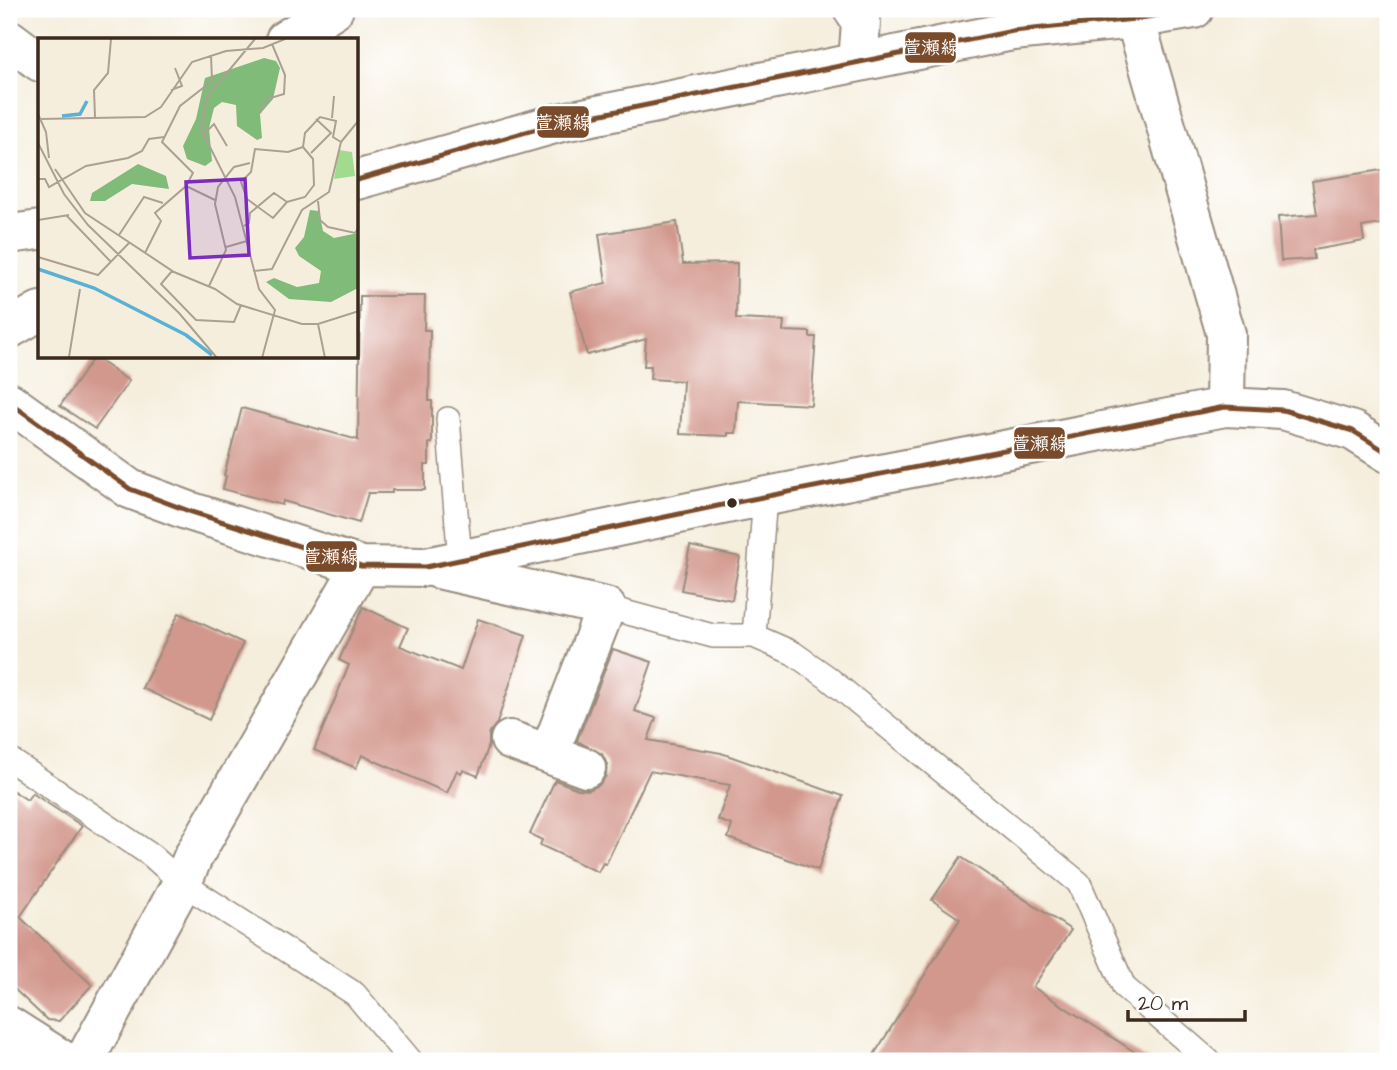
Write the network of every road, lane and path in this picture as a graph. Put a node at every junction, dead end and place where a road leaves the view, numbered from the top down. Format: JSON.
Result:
{"nodes":[{"id":1,"x":334,"y":9,"type":"edge"},
{"id":2,"x":853,"y":9,"type":"edge"},
{"id":3,"x":1194,"y":9,"type":"edge"},
{"id":4,"x":1135,"y":19,"type":"junction"},
{"id":5,"x":288,"y":38,"type":"edge"},
{"id":6,"x":9,"y":39,"type":"edge"},
{"id":7,"x":38,"y":61,"type":"edge"},
{"id":8,"x":858,"y":62,"type":"junction"},
{"id":9,"x":359,"y":179,"type":"edge"},
{"id":10,"x":38,"y":230,"type":"edge"},
{"id":11,"x":9,"y":234,"type":"edge"},
{"id":12,"x":38,"y":312,"type":"edge"},
{"id":13,"x":9,"y":329,"type":"edge"},
{"id":14,"x":9,"y":402,"type":"edge"},
{"id":15,"x":1224,"y":407,"type":"junction"},
{"id":16,"x":448,"y":419,"type":"dead end"},
{"id":17,"x":1388,"y":453,"type":"edge"},
{"id":18,"x":765,"y":497,"type":"junction"},
{"id":19,"x":443,"y":563,"type":"junction"},
{"id":20,"x":361,"y":566,"type":"junction"},
{"id":21,"x":607,"y":607,"type":"junction"},
{"id":22,"x":754,"y":636,"type":"junction"},
{"id":23,"x":510,"y":740,"type":"dead end"},
{"id":24,"x":549,"y":754,"type":"junction"},
{"id":25,"x":9,"y":759,"type":"edge"},
{"id":26,"x":586,"y":768,"type":"dead end"},
{"id":27,"x":182,"y":883,"type":"junction"},
{"id":28,"x":9,"y":1026,"type":"edge"},
{"id":29,"x":64,"y":1061,"type":"edge"},
{"id":30,"x":84,"y":1061,"type":"edge"},
{"id":31,"x":411,"y":1061,"type":"edge"},
{"id":32,"x":1209,"y":1061,"type":"edge"}],
"edges":[{"from":1,"to":5,"type":"street"},
{"from":2,"to":8,"type":"street"},
{"from":3,"to":4,"type":"street"},
{"from":4,"to":8,"type":"street"},
{"from":4,"to":15,"type":"street"},
{"from":6,"to":7,"type":"street"},
{"from":8,"to":9,"type":"street"},
{"from":10,"to":11,"type":"street"},
{"from":12,"to":13,"type":"street"},
{"from":14,"to":20,"type":"street"},
{"from":15,"to":17,"type":"street"},
{"from":15,"to":18,"type":"street"},
{"from":16,"to":19,"type":"lane"},
{"from":18,"to":19,"type":"street"},
{"from":18,"to":22,"type":"lane"},
{"from":19,"to":20,"type":"street"},
{"from":19,"to":21,"type":"street"},
{"from":20,"to":27,"type":"street"},
{"from":21,"to":22,"type":"lane"},
{"from":21,"to":24,"type":"street"},
{"from":22,"to":32,"type":"lane"},
{"from":23,"to":24,"type":"street"},
{"from":24,"to":26,"type":"street"},
{"from":25,"to":27,"type":"lane"},
{"from":27,"to":30,"type":"street"},
{"from":27,"to":31,"type":"lane"},
{"from":28,"to":29,"type":"street"}]}
